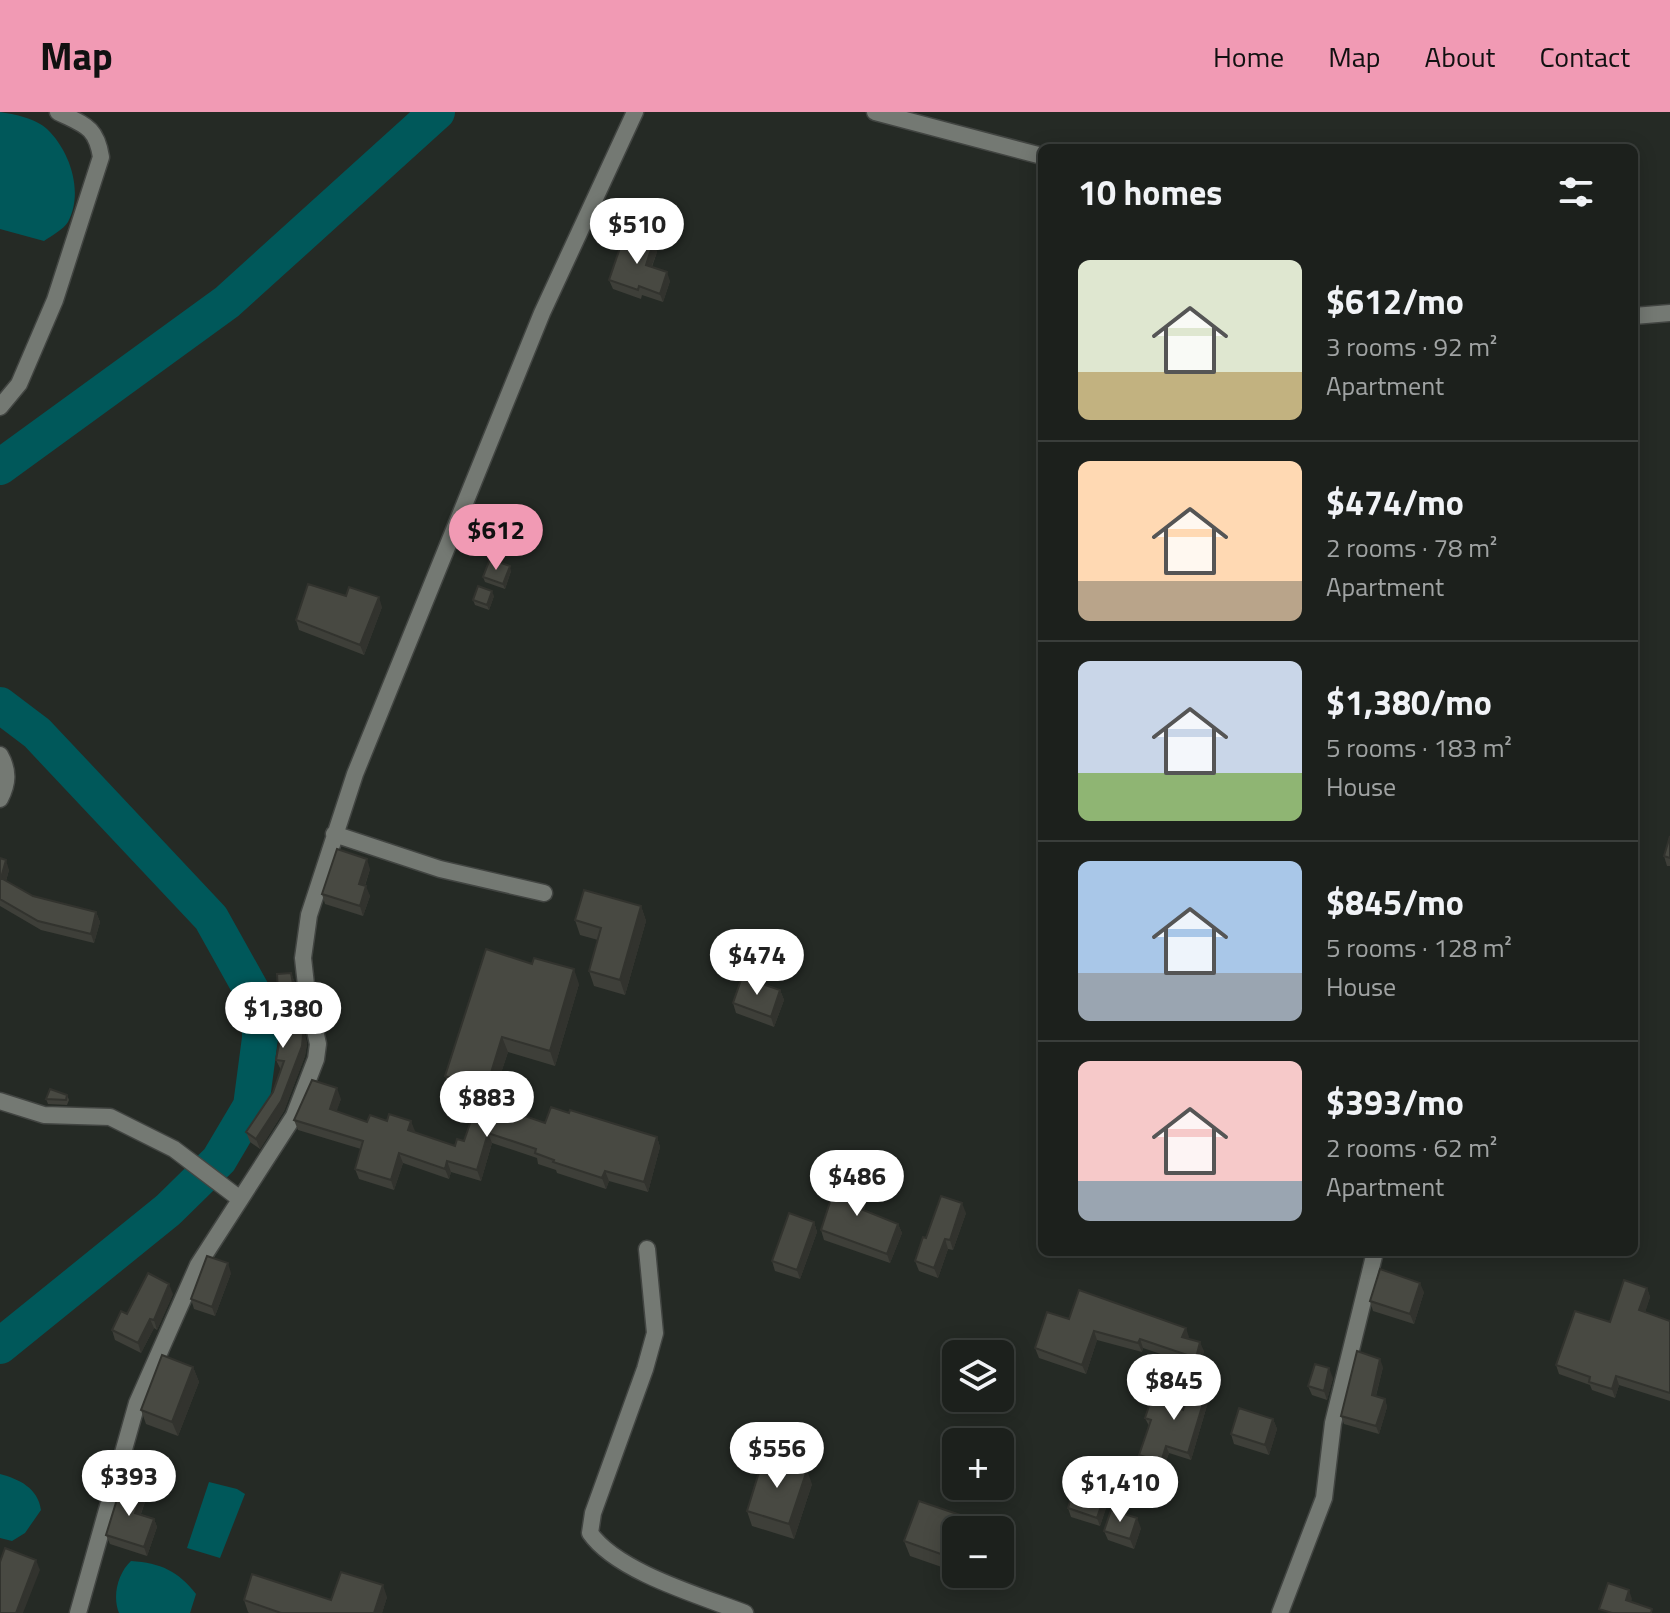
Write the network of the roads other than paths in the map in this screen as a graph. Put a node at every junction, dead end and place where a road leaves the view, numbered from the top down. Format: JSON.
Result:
{"nodes":[{"id":1,"x":58,"y":112,"type":"edge"},
{"id":2,"x":635,"y":112,"type":"edge"},
{"id":3,"x":875,"y":112,"type":"edge"},
{"id":4,"x":1038,"y":155,"type":"edge"},
{"id":5,"x":1670,"y":313,"type":"edge"},
{"id":6,"x":1638,"y":316,"type":"edge"},
{"id":7,"x":0,"y":407,"type":"edge"},
{"id":8,"x":0,"y":755,"type":"edge"},
{"id":9,"x":0,"y":799,"type":"edge"},
{"id":10,"x":334,"y":834,"type":"junction"},
{"id":11,"x":544,"y":893,"type":"dead end"},
{"id":12,"x":0,"y":1101,"type":"edge"},
{"id":13,"x":236,"y":1196,"type":"junction"},
{"id":14,"x":647,"y":1249,"type":"dead end"},
{"id":15,"x":1374,"y":1256,"type":"edge"},
{"id":16,"x":78,"y":1613,"type":"edge"},
{"id":17,"x":745,"y":1613,"type":"edge"},
{"id":18,"x":1280,"y":1613,"type":"edge"}],
"edges":[{"from":1,"to":7,"type":"street"},
{"from":2,"to":10,"type":"street"},
{"from":3,"to":4,"type":"street"},
{"from":5,"to":6,"type":"street"},
{"from":8,"to":9,"type":"street"},
{"from":10,"to":11,"type":"street"},
{"from":10,"to":13,"type":"street"},
{"from":12,"to":13,"type":"street"},
{"from":13,"to":16,"type":"street"},
{"from":14,"to":17,"type":"street"},
{"from":15,"to":18,"type":"street"}]}
